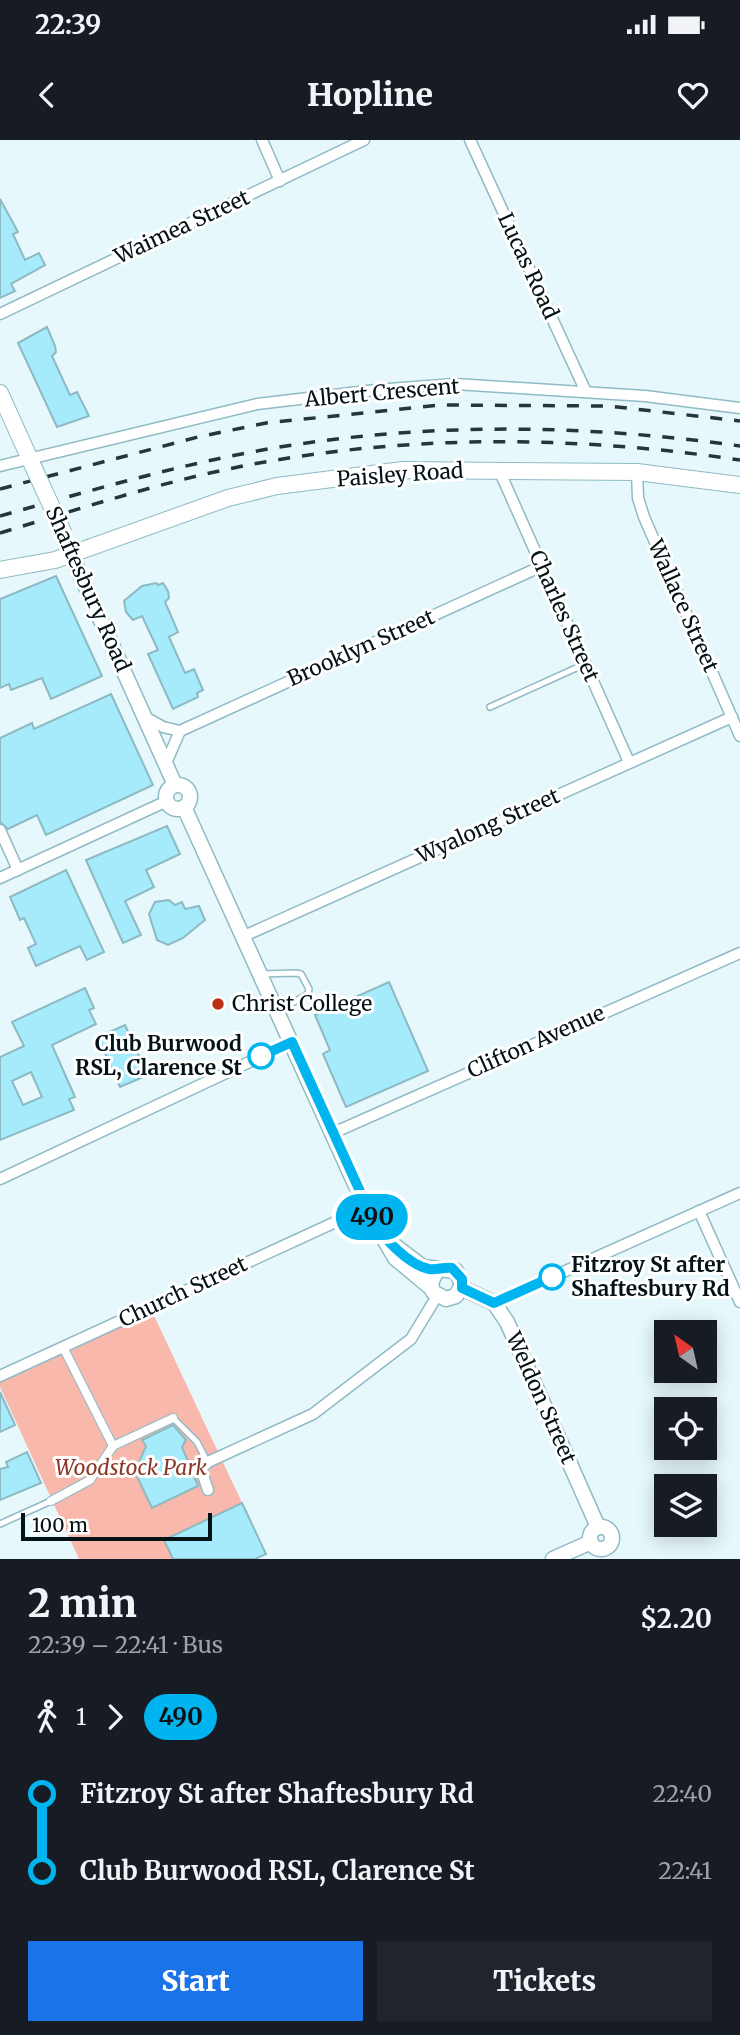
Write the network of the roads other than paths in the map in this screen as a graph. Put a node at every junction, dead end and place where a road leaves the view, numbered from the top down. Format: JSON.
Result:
{"nodes":[{"id":1,"x":262,"y":140,"type":"edge"},
{"id":2,"x":364,"y":140,"type":"edge"},
{"id":3,"x":470,"y":140,"type":"edge"},
{"id":4,"x":280,"y":181,"type":"junction"},
{"id":5,"x":0,"y":314,"type":"edge"},
{"id":6,"x":586,"y":392,"type":"junction"},
{"id":7,"x":0,"y":393,"type":"edge"},
{"id":8,"x":740,"y":408,"type":"edge"},
{"id":9,"x":32,"y":463,"type":"junction"},
{"id":10,"x":0,"y":466,"type":"edge"},
{"id":11,"x":499,"y":470,"type":"junction"},
{"id":12,"x":637,"y":472,"type":"junction"},
{"id":13,"x":740,"y":485,"type":"edge"},
{"id":14,"x":71,"y":554,"type":"junction"},
{"id":15,"x":542,"y":566,"type":"junction"},
{"id":16,"x":0,"y":570,"type":"edge"},
{"id":17,"x":585,"y":664,"type":"junction"},
{"id":18,"x":490,"y":707,"type":"dead end"},
{"id":19,"x":145,"y":717,"type":"junction"},
{"id":20,"x":732,"y":717,"type":"junction"},
{"id":21,"x":180,"y":731,"type":"junction"},
{"id":22,"x":740,"y":736,"type":"edge"},
{"id":23,"x":629,"y":762,"type":"junction"},
{"id":24,"x":166,"y":763,"type":"junction"},
{"id":25,"x":175,"y":785,"type":"junction"},
{"id":26,"x":167,"y":801,"type":"junction"},
{"id":27,"x":184,"y":807,"type":"junction"},
{"id":28,"x":0,"y":830,"type":"edge"},
{"id":29,"x":18,"y":870,"type":"junction"},
{"id":30,"x":0,"y":878,"type":"edge"},
{"id":31,"x":244,"y":936,"type":"junction"},
{"id":32,"x":740,"y":953,"type":"edge"},
{"id":33,"x":261,"y":974,"type":"junction"},
{"id":34,"x":278,"y":1011,"type":"junction"},
{"id":35,"x":292,"y":1042,"type":"junction"},
{"id":36,"x":332,"y":1132,"type":"junction"},
{"id":37,"x":0,"y":1179,"type":"edge"},
{"id":38,"x":740,"y":1193,"type":"edge"},
{"id":39,"x":366,"y":1208,"type":"junction"},
{"id":40,"x":699,"y":1211,"type":"junction"},
{"id":41,"x":382,"y":1236,"type":"junction"},
{"id":42,"x":437,"y":1270,"type":"junction"},
{"id":43,"x":462,"y":1288,"type":"junction"},
{"id":44,"x":434,"y":1292,"type":"junction"},
{"id":45,"x":740,"y":1302,"type":"edge"},
{"id":46,"x":494,"y":1303,"type":"junction"},
{"id":47,"x":63,"y":1347,"type":"junction"},
{"id":48,"x":0,"y":1376,"type":"edge"},
{"id":49,"x":173,"y":1418,"type":"joint"},
{"id":50,"x":113,"y":1446,"type":"junction"},
{"id":51,"x":208,"y":1462,"type":"junction"},
{"id":52,"x":208,"y":1490,"type":"dead end"},
{"id":53,"x":51,"y":1501,"type":"joint"},
{"id":54,"x":0,"y":1524,"type":"edge"},
{"id":55,"x":598,"y":1527,"type":"junction"},
{"id":56,"x":591,"y":1542,"type":"junction"},
{"id":57,"x":610,"y":1553,"type":"edge"},
{"id":58,"x":553,"y":1559,"type":"edge"}],
"edges":[{"from":1,"to":4,"type":"street"},
{"from":2,"to":4,"type":"street","name":"Waimea Street"},
{"from":3,"to":6,"type":"street","name":"Lucas Road"},
{"from":4,"to":5,"type":"street","name":"Waimea Street"},
{"from":6,"to":8,"type":"street","name":"Albert Crescent"},
{"from":6,"to":9,"type":"street","name":"Albert Crescent"},
{"from":7,"to":9,"type":"main road","name":"Shaftesbury Road"},
{"from":9,"to":10,"type":"street","name":"Albert Crescent"},
{"from":9,"to":14,"type":"main road","name":"Shaftesbury Road","bridge":true},
{"from":11,"to":12,"type":"main road","name":"Paisley Road"},
{"from":11,"to":14,"type":"main road","name":"Paisley Road"},
{"from":11,"to":15,"type":"street","name":"Charles Street"},
{"from":12,"to":13,"type":"main road","name":"Paisley Road"},
{"from":12,"to":20,"type":"street","name":"Wallace Street"},
{"from":14,"to":16,"type":"main road","name":"Paisley Road"},
{"from":14,"to":19,"type":"street","name":"Shaftesbury Road"},
{"from":15,"to":17,"type":"street","name":"Charles Street"},
{"from":15,"to":21,"type":"street","name":"Brooklyn Street"},
{"from":17,"to":18,"type":"lane"},
{"from":17,"to":23,"type":"street","name":"Charles Street"},
{"from":19,"to":21,"type":"street"},
{"from":19,"to":24,"type":"street","name":"Shaftesbury Road"},
{"from":20,"to":22,"type":"street","name":"Wallace Street"},
{"from":20,"to":23,"type":"street","name":"Wyalong Street"},
{"from":21,"to":24,"type":"street"},
{"from":23,"to":31,"type":"street","name":"Wyalong Street"},
{"from":24,"to":25,"type":"street","name":"Shaftesbury Road"},
{"from":25,"to":26,"type":"street"},
{"from":25,"to":27,"type":"street"},
{"from":26,"to":27,"type":"street"},
{"from":26,"to":29,"type":"street"},
{"from":27,"to":31,"type":"street"},
{"from":28,"to":29,"type":"street"},
{"from":29,"to":30,"type":"street"},
{"from":31,"to":33,"type":"street"},
{"from":32,"to":36,"type":"street","name":"Clifton Avenue"},
{"from":33,"to":34,"type":"street"},
{"from":33,"to":34,"type":"lane"},
{"from":34,"to":35,"type":"street"},
{"from":35,"to":36,"type":"street"},
{"from":35,"to":37,"type":"street"},
{"from":36,"to":39,"type":"street"},
{"from":38,"to":40,"type":"street"},
{"from":39,"to":41,"type":"street"},
{"from":39,"to":47,"type":"street","name":"Church Street"},
{"from":40,"to":45,"type":"street"},
{"from":40,"to":46,"type":"street"},
{"from":41,"to":42,"type":"street"},
{"from":41,"to":44,"type":"street"},
{"from":42,"to":43,"type":"street"},
{"from":42,"to":44,"type":"street"},
{"from":43,"to":44,"type":"street"},
{"from":43,"to":46,"type":"street"},
{"from":44,"to":51,"type":"street"},
{"from":46,"to":55,"type":"street","name":"Weldon Street"},
{"from":47,"to":48,"type":"street","name":"Church Street"},
{"from":47,"to":50,"type":"street"},
{"from":49,"to":50,"type":"street"},
{"from":49,"to":51,"type":"lane"},
{"from":50,"to":53,"type":"street"},
{"from":51,"to":52,"type":"street"},
{"from":53,"to":54,"type":"lane"},
{"from":55,"to":56,"type":"street"},
{"from":55,"to":57,"type":"street","name":"Weldon Street"},
{"from":56,"to":57,"type":"street"},
{"from":56,"to":58,"type":"street"}]}
